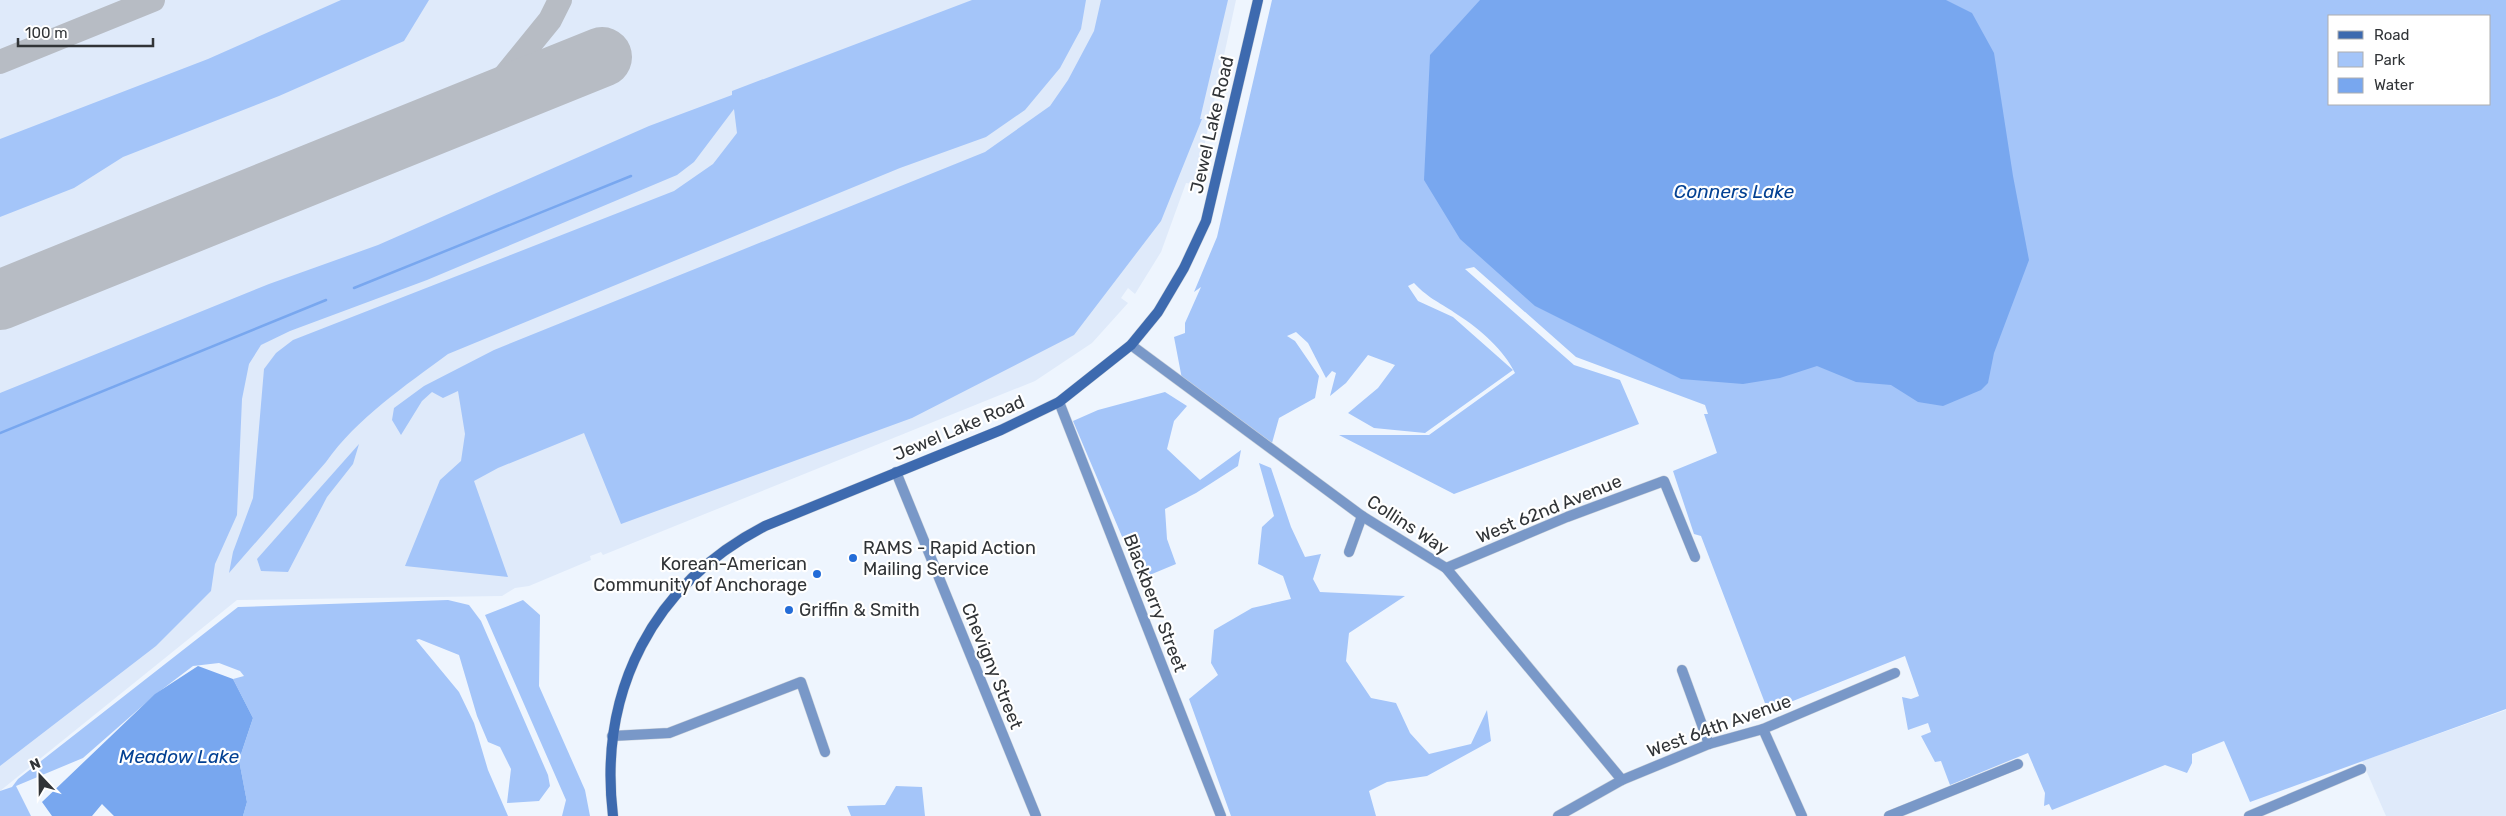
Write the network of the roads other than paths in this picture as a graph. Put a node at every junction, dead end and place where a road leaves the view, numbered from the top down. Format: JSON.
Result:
{"nodes":[{"id":1,"x":1258,"y":0,"type":"edge"},
{"id":2,"x":1131,"y":345,"type":"junction"},
{"id":3,"x":1059,"y":402,"type":"junction"},
{"id":4,"x":896,"y":472,"type":"junction"},
{"id":5,"x":1362,"y":516,"type":"junction"},
{"id":6,"x":1349,"y":552,"type":"dead end"},
{"id":7,"x":1695,"y":557,"type":"dead end"},
{"id":8,"x":1446,"y":568,"type":"junction"},
{"id":9,"x":1682,"y":670,"type":"dead end"},
{"id":10,"x":1895,"y":673,"type":"dead end"},
{"id":11,"x":1763,"y":729,"type":"junction"},
{"id":12,"x":612,"y":736,"type":"junction"},
{"id":13,"x":1709,"y":744,"type":"junction"},
{"id":14,"x":825,"y":752,"type":"dead end"},
{"id":15,"x":2018,"y":764,"type":"dead end"},
{"id":16,"x":2361,"y":769,"type":"dead end"},
{"id":17,"x":1622,"y":780,"type":"junction"},
{"id":18,"x":613,"y":816,"type":"edge"},
{"id":19,"x":1036,"y":816,"type":"edge"},
{"id":20,"x":1221,"y":816,"type":"edge"},
{"id":21,"x":1558,"y":816,"type":"edge"},
{"id":22,"x":1802,"y":816,"type":"edge"},
{"id":23,"x":1889,"y":816,"type":"edge"},
{"id":24,"x":2249,"y":816,"type":"edge"}],
"edges":[{"from":1,"to":2,"type":"main road","name":"Jewel Lake Road"},
{"from":2,"to":3,"type":"main road","name":"Jewel Lake Road"},
{"from":2,"to":5,"type":"street","name":"Collins Way"},
{"from":3,"to":4,"type":"main road","name":"Jewel Lake Road"},
{"from":3,"to":20,"type":"street","name":"Blackberry Street"},
{"from":4,"to":12,"type":"main road","name":"Jewel Lake Road"},
{"from":4,"to":19,"type":"street","name":"Chevigny Street"},
{"from":5,"to":6,"type":"street"},
{"from":5,"to":8,"type":"street","name":"Collins Way"},
{"from":7,"to":8,"type":"street","name":"West 62nd Avenue"},
{"from":8,"to":17,"type":"street","name":"Collins Way"},
{"from":9,"to":13,"type":"street"},
{"from":10,"to":11,"type":"street","name":"West 64th Avenue"},
{"from":11,"to":13,"type":"street","name":"West 64th Avenue"},
{"from":11,"to":22,"type":"street"},
{"from":12,"to":14,"type":"street"},
{"from":12,"to":18,"type":"main road","name":"Jewel Lake Road"},
{"from":13,"to":17,"type":"street","name":"West 64th Avenue"},
{"from":15,"to":23,"type":"street"},
{"from":16,"to":24,"type":"street"},
{"from":17,"to":21,"type":"street","name":"West 64th Avenue"}]}
